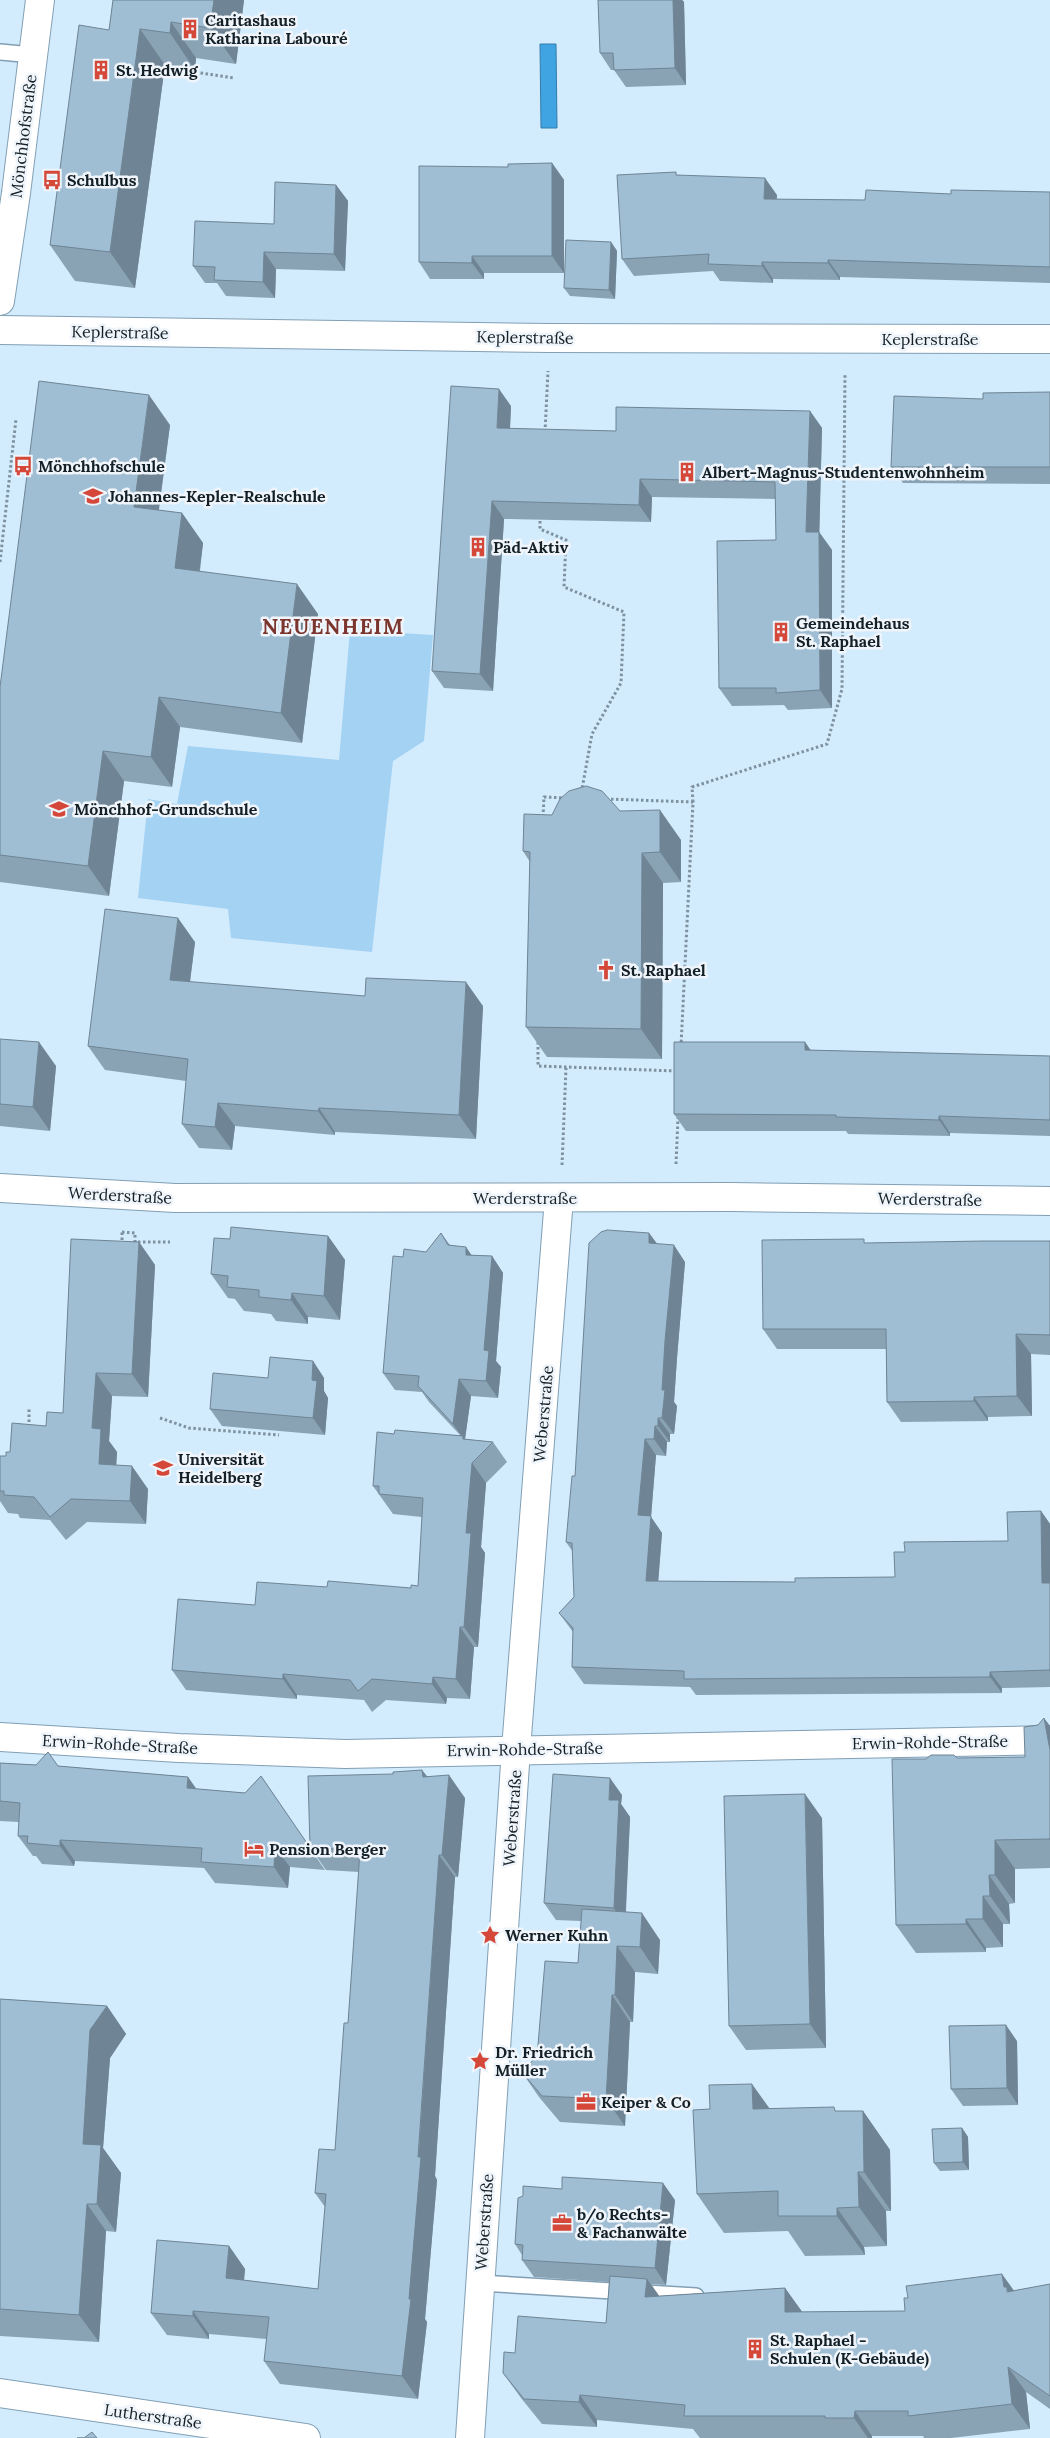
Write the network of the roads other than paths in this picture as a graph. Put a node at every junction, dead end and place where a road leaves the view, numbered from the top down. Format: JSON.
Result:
{"nodes":[{"id":1,"x":40,"y":0,"type":"edge"},
{"id":2,"x":0,"y":52,"type":"edge"},
{"id":3,"x":33,"y":55,"type":"junction"},
{"id":4,"x":0,"y":301,"type":"edge"},
{"id":5,"x":0,"y":330,"type":"edge"},
{"id":6,"x":1050,"y":339,"type":"edge"},
{"id":7,"x":0,"y":1188,"type":"edge"},
{"id":8,"x":559,"y":1198,"type":"junction"},
{"id":9,"x":1050,"y":1201,"type":"edge"},
{"id":10,"x":0,"y":1737,"type":"edge"},
{"id":11,"x":1050,"y":1740,"type":"edge"},
{"id":12,"x":516,"y":1749,"type":"junction"},
{"id":13,"x":480,"y":2283,"type":"junction"},
{"id":14,"x":709,"y":2296,"type":"edge"},
{"id":15,"x":0,"y":2393,"type":"edge"},
{"id":16,"x":306,"y":2438,"type":"edge"},
{"id":17,"x":470,"y":2438,"type":"edge"}],
"edges":[{"from":1,"to":3,"type":"street","name":"Mönchhofstraße"},
{"from":2,"to":3,"type":"lane"},
{"from":3,"to":4,"type":"street","name":"Mönchhofstraße"},
{"from":5,"to":6,"type":"street","name":"Keplerstraße"},
{"from":7,"to":8,"type":"street","name":"Werderstraße"},
{"from":8,"to":9,"type":"street","name":"Werderstraße"},
{"from":8,"to":12,"type":"street","name":"Weberstraße"},
{"from":10,"to":12,"type":"street","name":"Erwin-Rohde-Straße"},
{"from":11,"to":12,"type":"street","name":"Erwin-Rohde-Straße"},
{"from":12,"to":13,"type":"street","name":"Weberstraße"},
{"from":13,"to":14,"type":"lane"},
{"from":13,"to":17,"type":"street","name":"Weberstraße"},
{"from":15,"to":16,"type":"street","name":"Lutherstraße"}]}
